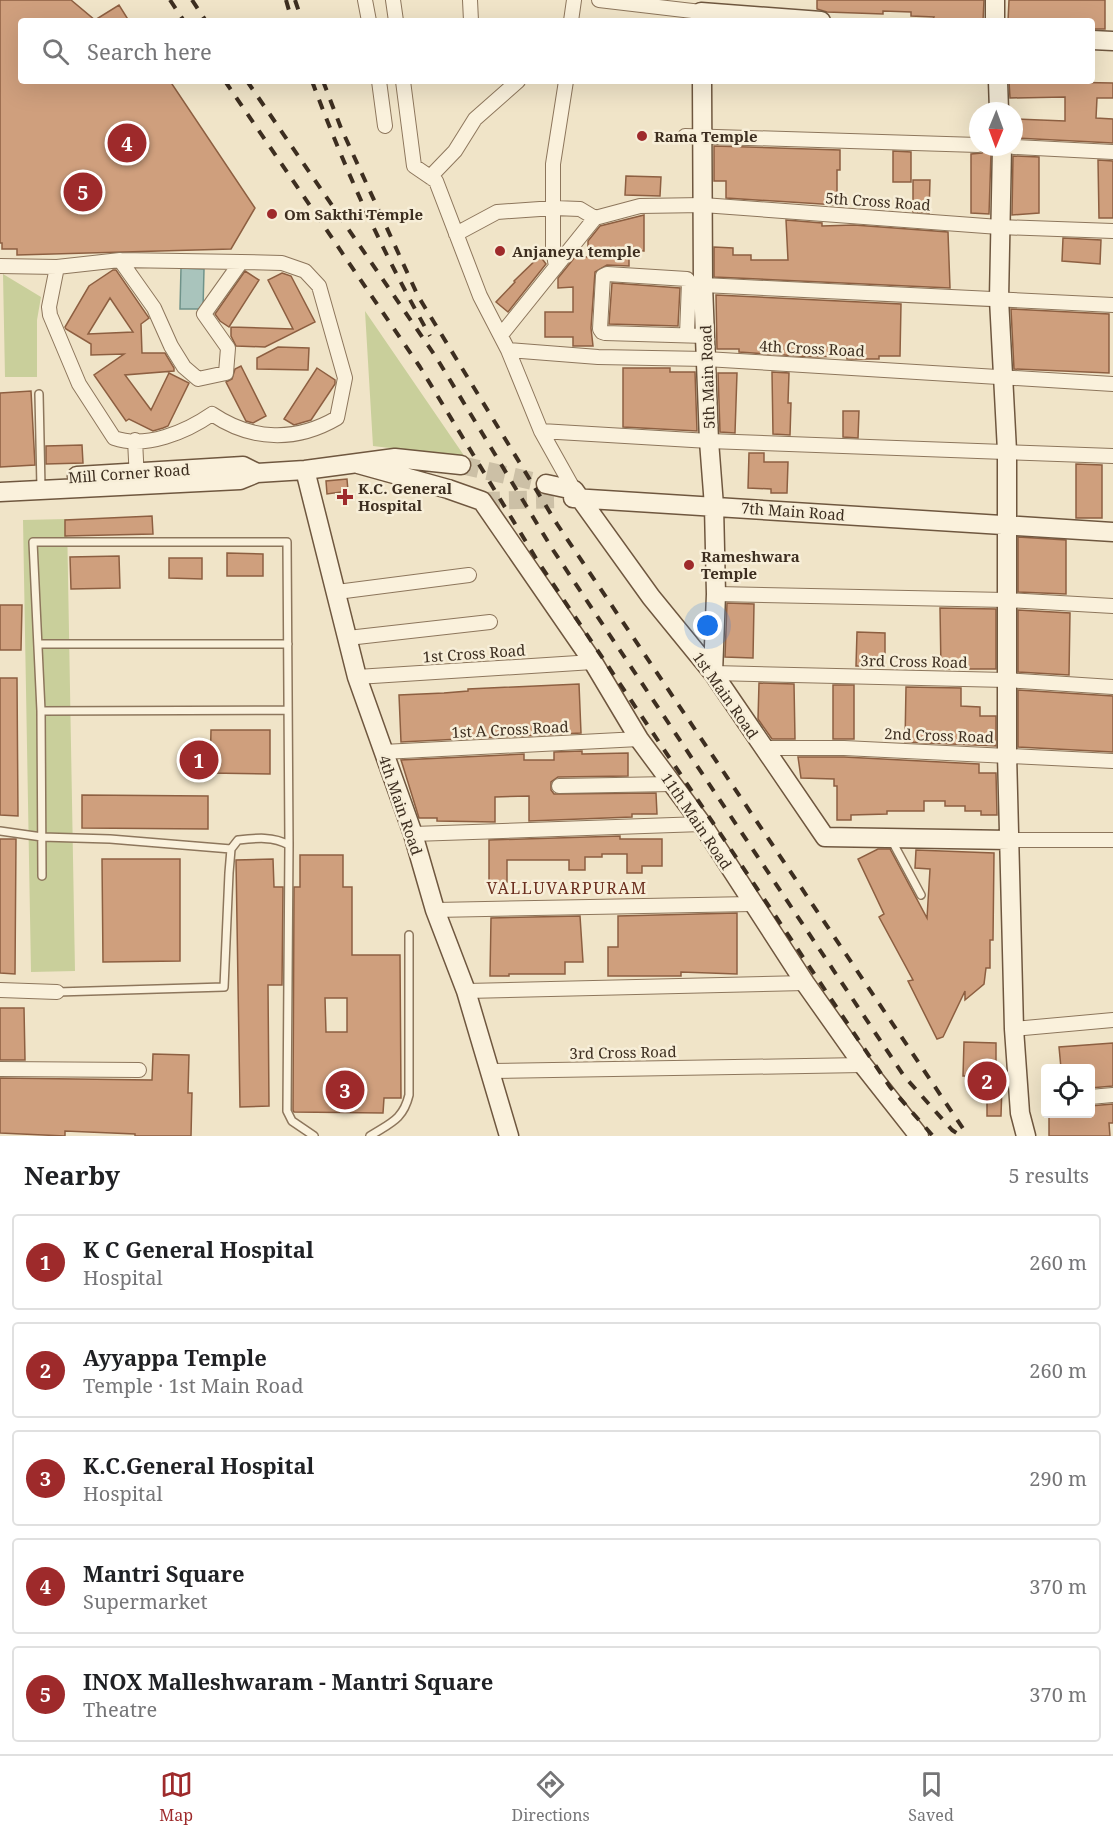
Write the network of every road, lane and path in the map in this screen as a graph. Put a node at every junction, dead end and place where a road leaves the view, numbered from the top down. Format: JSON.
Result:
{"nodes":[{"id":1,"x":365,"y":0,"type":"edge"},
{"id":2,"x":393,"y":0,"type":"edge"},
{"id":3,"x":470,"y":0,"type":"edge"},
{"id":4,"x":574,"y":0,"type":"edge"},
{"id":5,"x":599,"y":0,"type":"edge"},
{"id":6,"x":995,"y":0,"type":"edge"},
{"id":7,"x":701,"y":11,"type":"edge"},
{"id":8,"x":368,"y":18,"type":"edge"},
{"id":9,"x":396,"y":18,"type":"edge"},
{"id":10,"x":471,"y":18,"type":"edge"},
{"id":11,"x":571,"y":18,"type":"edge"},
{"id":12,"x":785,"y":18,"type":"edge"},
{"id":13,"x":995,"y":18,"type":"edge"},
{"id":14,"x":1095,"y":40,"type":"edge"},
{"id":15,"x":1113,"y":41,"type":"edge"},
{"id":16,"x":379,"y":84,"type":"edge"},
{"id":17,"x":403,"y":84,"type":"edge"},
{"id":18,"x":515,"y":84,"type":"edge"},
{"id":19,"x":566,"y":84,"type":"edge"},
{"id":20,"x":702,"y":84,"type":"edge"},
{"id":21,"x":998,"y":84,"type":"edge"},
{"id":22,"x":999,"y":102,"type":"edge"},
{"id":23,"x":385,"y":126,"type":"dead end"},
{"id":24,"x":694,"y":136,"type":"junction"},
{"id":25,"x":969,"y":146,"type":"edge"},
{"id":26,"x":1023,"y":147,"type":"edge"},
{"id":27,"x":1113,"y":152,"type":"edge"},
{"id":28,"x":1002,"y":156,"type":"edge"},
{"id":29,"x":430,"y":177,"type":"junction"},
{"id":30,"x":703,"y":205,"type":"junction"},
{"id":31,"x":554,"y":208,"type":"junction"},
{"id":32,"x":595,"y":218,"type":"junction"},
{"id":33,"x":999,"y":226,"type":"junction"},
{"id":34,"x":1113,"y":231,"type":"edge"},
{"id":35,"x":456,"y":234,"type":"junction"},
{"id":36,"x":120,"y":260,"type":"junction"},
{"id":37,"x":242,"y":262,"type":"junction"},
{"id":38,"x":0,"y":266,"type":"edge"},
{"id":39,"x":57,"y":267,"type":"junction"},
{"id":40,"x":556,"y":267,"type":"junction"},
{"id":41,"x":703,"y":285,"type":"junction"},
{"id":42,"x":999,"y":299,"type":"junction"},
{"id":43,"x":1113,"y":305,"type":"edge"},
{"id":44,"x":501,"y":335,"type":"junction"},
{"id":45,"x":687,"y":336,"type":"junction"},
{"id":46,"x":705,"y":336,"type":"junction"},
{"id":47,"x":508,"y":350,"type":"junction"},
{"id":48,"x":706,"y":358,"type":"junction"},
{"id":49,"x":1002,"y":376,"type":"junction"},
{"id":50,"x":1113,"y":384,"type":"edge"},
{"id":51,"x":39,"y":394,"type":"dead end"},
{"id":52,"x":541,"y":431,"type":"junction"},
{"id":53,"x":135,"y":441,"type":"junction"},
{"id":54,"x":709,"y":441,"type":"junction"},
{"id":55,"x":1007,"y":451,"type":"junction"},
{"id":56,"x":1113,"y":456,"type":"edge"},
{"id":57,"x":358,"y":464,"type":"junction"},
{"id":58,"x":461,"y":465,"type":"tunnel mouth"},
{"id":59,"x":305,"y":470,"type":"junction"},
{"id":60,"x":137,"y":479,"type":"junction"},
{"id":61,"x":0,"y":481,"type":"edge"},
{"id":62,"x":546,"y":484,"type":"tunnel mouth"},
{"id":63,"x":41,"y":485,"type":"junction"},
{"id":64,"x":0,"y":492,"type":"edge"},
{"id":65,"x":571,"y":496,"type":"junction"},
{"id":66,"x":482,"y":501,"type":"joint"},
{"id":67,"x":714,"y":506,"type":"junction"},
{"id":68,"x":1006,"y":525,"type":"junction"},
{"id":69,"x":1113,"y":532,"type":"edge"},
{"id":70,"x":469,"y":575,"type":"dead end"},
{"id":71,"x":337,"y":592,"type":"junction"},
{"id":72,"x":716,"y":594,"type":"junction"},
{"id":73,"x":1006,"y":600,"type":"junction"},
{"id":74,"x":1113,"y":606,"type":"edge"},
{"id":75,"x":490,"y":622,"type":"dead end"},
{"id":76,"x":348,"y":638,"type":"junction"},
{"id":77,"x":288,"y":644,"type":"junction"},
{"id":78,"x":38,"y":645,"type":"junction"},
{"id":79,"x":593,"y":662,"type":"junction"},
{"id":80,"x":713,"y":673,"type":"junction"},
{"id":81,"x":357,"y":677,"type":"junction"},
{"id":82,"x":1006,"y":680,"type":"junction"},
{"id":83,"x":1113,"y":687,"type":"edge"},
{"id":84,"x":288,"y":710,"type":"junction"},
{"id":85,"x":41,"y":711,"type":"junction"},
{"id":86,"x":639,"y":739,"type":"junction"},
{"id":87,"x":763,"y":748,"type":"junction"},
{"id":88,"x":383,"y":752,"type":"junction"},
{"id":89,"x":1007,"y":754,"type":"junction"},
{"id":90,"x":1113,"y":761,"type":"edge"},
{"id":91,"x":672,"y":784,"type":"junction"},
{"id":92,"x":559,"y":786,"type":"dead end"},
{"id":93,"x":702,"y":824,"type":"junction"},
{"id":94,"x":0,"y":831,"type":"edge"},
{"id":95,"x":413,"y":834,"type":"junction"},
{"id":96,"x":42,"y":837,"type":"junction"},
{"id":97,"x":891,"y":838,"type":"junction"},
{"id":98,"x":1010,"y":840,"type":"junction"},
{"id":99,"x":1113,"y":840,"type":"edge"},
{"id":100,"x":289,"y":845,"type":"junction"},
{"id":101,"x":231,"y":849,"type":"junction"},
{"id":102,"x":42,"y":876,"type":"dead end"},
{"id":103,"x":921,"y":896,"type":"dead end"},
{"id":104,"x":752,"y":904,"type":"junction"},
{"id":105,"x":435,"y":910,"type":"junction"},
{"id":106,"x":409,"y":935,"type":"dead end"},
{"id":107,"x":805,"y":983,"type":"junction"},
{"id":108,"x":0,"y":990,"type":"edge"},
{"id":109,"x":466,"y":991,"type":"junction"},
{"id":110,"x":57,"y":992,"type":"joint"},
{"id":111,"x":1113,"y":1020,"type":"edge"},
{"id":112,"x":1014,"y":1029,"type":"junction"},
{"id":113,"x":863,"y":1065,"type":"junction"},
{"id":114,"x":0,"y":1069,"type":"edge"},
{"id":115,"x":139,"y":1070,"type":"dead end"},
{"id":116,"x":491,"y":1071,"type":"junction"},
{"id":117,"x":1113,"y":1095,"type":"edge"},
{"id":118,"x":1095,"y":1097,"type":"edge"},
{"id":119,"x":314,"y":1136,"type":"edge"},
{"id":120,"x":370,"y":1136,"type":"edge"},
{"id":121,"x":509,"y":1136,"type":"edge"},
{"id":122,"x":919,"y":1136,"type":"edge"},
{"id":123,"x":1026,"y":1136,"type":"edge"}],
"edges":[{"from":1,"to":8,"type":"street"},
{"from":2,"to":9,"type":"street"},
{"from":3,"to":10,"type":"street"},
{"from":4,"to":11,"type":"street"},
{"from":5,"to":7,"type":"street"},
{"from":6,"to":13,"type":"main road"},
{"from":7,"to":12,"type":"main road"},
{"from":14,"to":15,"type":"main road"},
{"from":16,"to":23,"type":"street"},
{"from":17,"to":29,"type":"street"},
{"from":18,"to":29,"type":"street"},
{"from":19,"to":31,"type":"street"},
{"from":20,"to":24,"type":"main road","name":"5th Main Road"},
{"from":21,"to":22,"type":"main road"},
{"from":24,"to":25,"type":"street"},
{"from":24,"to":30,"type":"main road","name":"5th Main Road"},
{"from":26,"to":27,"type":"street"},
{"from":28,"to":33,"type":"main road"},
{"from":29,"to":35,"type":"street"},
{"from":30,"to":32,"type":"street","name":"5th Cross Road"},
{"from":30,"to":33,"type":"street","name":"5th Cross Road"},
{"from":30,"to":41,"type":"main road","name":"5th Main Road"},
{"from":31,"to":32,"type":"street"},
{"from":31,"to":35,"type":"street"},
{"from":31,"to":40,"type":"street"},
{"from":32,"to":40,"type":"street"},
{"from":33,"to":34,"type":"street","name":"5th Cross Road"},
{"from":33,"to":42,"type":"main road"},
{"from":35,"to":44,"type":"street"},
{"from":36,"to":37,"type":"street"},
{"from":36,"to":37,"type":"street"},
{"from":36,"to":39,"type":"street"},
{"from":37,"to":53,"type":"street"},
{"from":38,"to":39,"type":"street"},
{"from":39,"to":53,"type":"street"},
{"from":40,"to":44,"type":"street"},
{"from":41,"to":42,"type":"street"},
{"from":41,"to":46,"type":"main road","name":"5th Main Road"},
{"from":42,"to":43,"type":"street"},
{"from":42,"to":49,"type":"main road"},
{"from":44,"to":47,"type":"street"},
{"from":45,"to":45,"type":"street"},
{"from":45,"to":46,"type":"street"},
{"from":46,"to":48,"type":"main road","name":"5th Main Road"},
{"from":47,"to":48,"type":"street","name":"4th Cross Road"},
{"from":47,"to":52,"type":"street"},
{"from":48,"to":49,"type":"street","name":"4th Cross Road"},
{"from":48,"to":54,"type":"main road","name":"5th Main Road"},
{"from":49,"to":50,"type":"street","name":"4th Cross Road"},
{"from":49,"to":55,"type":"main road"},
{"from":51,"to":63,"type":"lane"},
{"from":52,"to":54,"type":"street"},
{"from":52,"to":65,"type":"street"},
{"from":53,"to":60,"type":"street"},
{"from":54,"to":55,"type":"street"},
{"from":54,"to":67,"type":"main road","name":"5th Main Road"},
{"from":55,"to":56,"type":"street"},
{"from":55,"to":68,"type":"main road"},
{"from":57,"to":58,"type":"main road","name":"Mill Corner Road"},
{"from":57,"to":59,"type":"main road","name":"Mill Corner Road"},
{"from":57,"to":66,"type":"main road","name":"Mill Corner Road"},
{"from":59,"to":60,"type":"main road","name":"Mill Corner Road"},
{"from":59,"to":71,"type":"main road","name":"4th Main Road"},
{"from":60,"to":63,"type":"main road","name":"Mill Corner Road"},
{"from":61,"to":63,"type":"main road","name":"Mill Corner Road"},
{"from":62,"to":65,"type":"main road"},
{"from":63,"to":64,"type":"main road","name":"Mill Corner Road"},
{"from":65,"to":67,"type":"main road","name":"7th Main Road"},
{"from":65,"to":80,"type":"main road","name":"1st Main Road"},
{"from":66,"to":79,"type":"main road","name":"11th Main Road"},
{"from":67,"to":68,"type":"main road","name":"7th Main Road"},
{"from":67,"to":72,"type":"main road","name":"5th Main Road"},
{"from":68,"to":69,"type":"main road","name":"7th Main Road"},
{"from":68,"to":73,"type":"main road"},
{"from":70,"to":71,"type":"street"},
{"from":71,"to":76,"type":"main road","name":"4th Main Road"},
{"from":72,"to":73,"type":"street"},
{"from":72,"to":80,"type":"main road","name":"5th Main Road"},
{"from":73,"to":74,"type":"street"},
{"from":73,"to":82,"type":"main road"},
{"from":75,"to":76,"type":"street"},
{"from":76,"to":81,"type":"main road","name":"4th Main Road"},
{"from":77,"to":78,"type":"lane"},
{"from":77,"to":78,"type":"lane"},
{"from":77,"to":84,"type":"lane"},
{"from":78,"to":85,"type":"lane"},
{"from":79,"to":81,"type":"street","name":"1st Cross Road"},
{"from":79,"to":86,"type":"main road","name":"11th Main Road"},
{"from":80,"to":82,"type":"street","name":"3rd Cross Road"},
{"from":80,"to":87,"type":"main road","name":"1st Main Road"},
{"from":81,"to":88,"type":"main road","name":"4th Main Road"},
{"from":82,"to":83,"type":"street","name":"3rd Cross Road"},
{"from":82,"to":89,"type":"main road"},
{"from":84,"to":85,"type":"lane"},
{"from":84,"to":100,"type":"lane"},
{"from":85,"to":96,"type":"lane"},
{"from":86,"to":88,"type":"street","name":"1st A Cross Road"},
{"from":86,"to":91,"type":"main road","name":"11th Main Road"},
{"from":87,"to":89,"type":"street","name":"2nd Cross Road"},
{"from":87,"to":97,"type":"main road","name":"1st Main Road"},
{"from":88,"to":95,"type":"main road","name":"4th Main Road"},
{"from":89,"to":90,"type":"street","name":"2nd Cross Road"},
{"from":89,"to":98,"type":"main road"},
{"from":91,"to":92,"type":"street"},
{"from":91,"to":93,"type":"main road","name":"11th Main Road"},
{"from":93,"to":95,"type":"street"},
{"from":93,"to":104,"type":"main road","name":"11th Main Road"},
{"from":94,"to":96,"type":"lane"},
{"from":95,"to":105,"type":"main road","name":"4th Main Road"},
{"from":96,"to":101,"type":"lane"},
{"from":96,"to":102,"type":"lane"},
{"from":97,"to":98,"type":"main road"},
{"from":97,"to":103,"type":"lane"},
{"from":98,"to":99,"type":"street"},
{"from":98,"to":112,"type":"main road"},
{"from":100,"to":101,"type":"lane"},
{"from":100,"to":119,"type":"lane"},
{"from":101,"to":110,"type":"lane"},
{"from":104,"to":105,"type":"street"},
{"from":104,"to":107,"type":"main road","name":"11th Main Road"},
{"from":105,"to":109,"type":"main road","name":"4th Main Road"},
{"from":106,"to":120,"type":"lane"},
{"from":107,"to":109,"type":"street"},
{"from":107,"to":113,"type":"main road","name":"11th Main Road"},
{"from":108,"to":110,"type":"street"},
{"from":109,"to":116,"type":"main road","name":"4th Main Road"},
{"from":111,"to":112,"type":"street"},
{"from":112,"to":123,"type":"main road"},
{"from":113,"to":116,"type":"street","name":"3rd Cross Road"},
{"from":113,"to":122,"type":"main road","name":"11th Main Road"},
{"from":114,"to":115,"type":"street"},
{"from":116,"to":121,"type":"main road","name":"4th Main Road"},
{"from":117,"to":118,"type":"street"}]}
